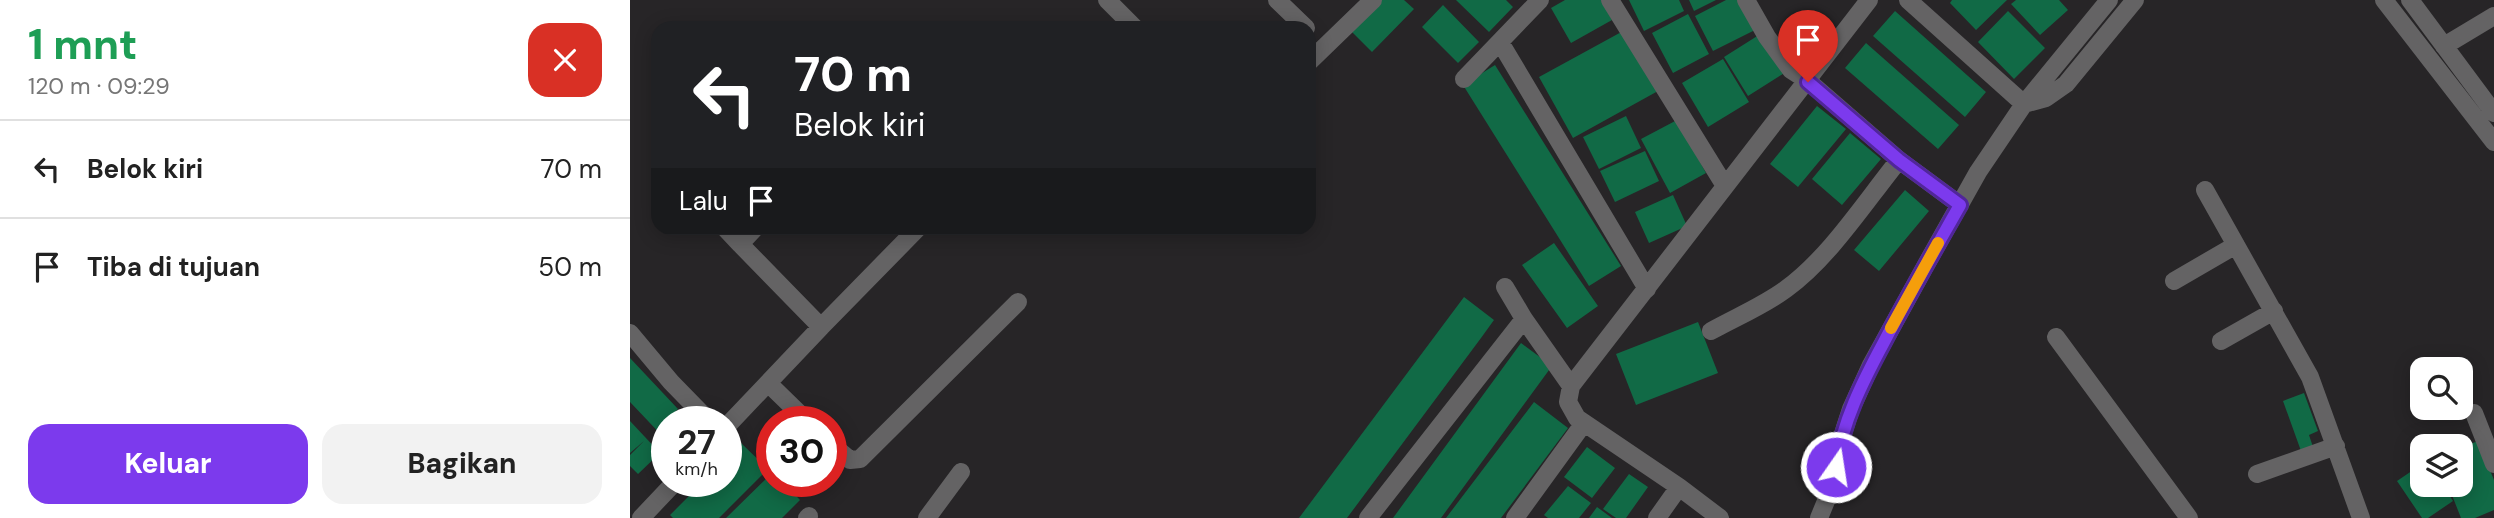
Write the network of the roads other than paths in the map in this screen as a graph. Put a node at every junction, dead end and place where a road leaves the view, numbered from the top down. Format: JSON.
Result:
{"nodes":[{"id":1,"x":1107,"y":0,"type":"edge"},
{"id":2,"x":1278,"y":0,"type":"edge"},
{"id":3,"x":1373,"y":0,"type":"edge"},
{"id":4,"x":1540,"y":0,"type":"edge"},
{"id":5,"x":1610,"y":0,"type":"edge"},
{"id":6,"x":1746,"y":0,"type":"edge"},
{"id":7,"x":1869,"y":0,"type":"edge"},
{"id":8,"x":2109,"y":0,"type":"edge"},
{"id":9,"x":2135,"y":0,"type":"edge"},
{"id":10,"x":2384,"y":0,"type":"edge"},
{"id":11,"x":2410,"y":0,"type":"edge"},
{"id":12,"x":1916,"y":3,"type":"edge"},
{"id":13,"x":2494,"y":16,"type":"edge"},
{"id":14,"x":1128,"y":21,"type":"edge"},
{"id":15,"x":1300,"y":21,"type":"edge"},
{"id":16,"x":1316,"y":37,"type":"edge"},
{"id":17,"x":1500,"y":42,"type":"junction"},
{"id":18,"x":2444,"y":46,"type":"junction"},
{"id":19,"x":1325,"y":47,"type":"junction"},
{"id":20,"x":1316,"y":55,"type":"edge"},
{"id":21,"x":1464,"y":79,"type":"dead end"},
{"id":22,"x":1808,"y":82,"type":"junction"},
{"id":23,"x":2024,"y":104,"type":"junction"},
{"id":24,"x":2494,"y":113,"type":"edge"},
{"id":25,"x":2494,"y":142,"type":"edge"},
{"id":26,"x":1899,"y":160,"type":"junction"},
{"id":27,"x":1725,"y":187,"type":"junction"},
{"id":28,"x":2205,"y":190,"type":"dead end"},
{"id":29,"x":1960,"y":205,"type":"junction"},
{"id":30,"x":732,"y":235,"type":"edge"},
{"id":31,"x":748,"y":235,"type":"edge"},
{"id":32,"x":911,"y":235,"type":"edge"},
{"id":33,"x":740,"y":244,"type":"junction"},
{"id":34,"x":2236,"y":245,"type":"junction"},
{"id":35,"x":2174,"y":281,"type":"dead end"},
{"id":36,"x":1505,"y":287,"type":"dead end"},
{"id":37,"x":1647,"y":289,"type":"junction"},
{"id":38,"x":1018,"y":302,"type":"dead end"},
{"id":39,"x":2274,"y":311,"type":"junction"},
{"id":40,"x":1524,"y":319,"type":"junction"},
{"id":41,"x":821,"y":327,"type":"junction"},
{"id":42,"x":1711,"y":331,"type":"dead end"},
{"id":43,"x":630,"y":332,"type":"edge"},
{"id":44,"x":2056,"y":337,"type":"dead end"},
{"id":45,"x":2221,"y":341,"type":"dead end"},
{"id":46,"x":769,"y":384,"type":"junction"},
{"id":47,"x":1571,"y":386,"type":"junction"},
{"id":48,"x":694,"y":406,"type":"edge"},
{"id":49,"x":792,"y":406,"type":"edge"},
{"id":50,"x":742,"y":411,"type":"edge"},
{"id":51,"x":2474,"y":413,"type":"dead end"},
{"id":52,"x":1584,"y":423,"type":"junction"},
{"id":53,"x":2336,"y":446,"type":"junction"},
{"id":54,"x":847,"y":457,"type":"edge"},
{"id":55,"x":2494,"y":464,"type":"edge"},
{"id":56,"x":961,"y":472,"type":"dead end"},
{"id":57,"x":2257,"y":474,"type":"dead end"},
{"id":58,"x":1679,"y":487,"type":"junction"},
{"id":59,"x":660,"y":497,"type":"edge"},
{"id":60,"x":630,"y":512,"type":"edge"},
{"id":61,"x":639,"y":518,"type":"edge"},
{"id":62,"x":927,"y":518,"type":"edge"},
{"id":63,"x":1368,"y":518,"type":"edge"},
{"id":64,"x":1515,"y":518,"type":"edge"},
{"id":65,"x":1657,"y":518,"type":"edge"},
{"id":66,"x":1720,"y":518,"type":"edge"},
{"id":67,"x":1819,"y":518,"type":"edge"},
{"id":68,"x":2189,"y":518,"type":"edge"},
{"id":69,"x":2361,"y":518,"type":"edge"}],
"edges":[{"from":1,"to":14,"type":"street"},
{"from":2,"to":15,"type":"street"},
{"from":3,"to":19,"type":"street"},
{"from":4,"to":17,"type":"street"},
{"from":5,"to":27,"type":"street"},
{"from":6,"to":22,"type":"street"},
{"from":7,"to":22,"type":"street"},
{"from":8,"to":23,"type":"street"},
{"from":9,"to":23,"type":"street"},
{"from":10,"to":25,"type":"street"},
{"from":11,"to":18,"type":"street"},
{"from":12,"to":23,"type":"street"},
{"from":13,"to":18,"type":"street"},
{"from":16,"to":19,"type":"street"},
{"from":17,"to":21,"type":"street"},
{"from":17,"to":37,"type":"street"},
{"from":18,"to":24,"type":"street"},
{"from":19,"to":20,"type":"street"},
{"from":22,"to":26,"type":"street"},
{"from":22,"to":27,"type":"street"},
{"from":23,"to":29,"type":"street"},
{"from":26,"to":29,"type":"street"},
{"from":26,"to":42,"type":"street"},
{"from":27,"to":37,"type":"street"},
{"from":28,"to":34,"type":"street"},
{"from":29,"to":67,"type":"street"},
{"from":30,"to":33,"type":"street"},
{"from":31,"to":33,"type":"street"},
{"from":32,"to":41,"type":"street"},
{"from":33,"to":41,"type":"street"},
{"from":34,"to":35,"type":"street"},
{"from":34,"to":39,"type":"street"},
{"from":36,"to":40,"type":"street"},
{"from":37,"to":47,"type":"street"},
{"from":38,"to":54,"type":"street"},
{"from":39,"to":45,"type":"street"},
{"from":39,"to":53,"type":"street"},
{"from":40,"to":47,"type":"street"},
{"from":40,"to":63,"type":"street"},
{"from":41,"to":46,"type":"street"},
{"from":43,"to":48,"type":"street"},
{"from":44,"to":68,"type":"street"},
{"from":46,"to":49,"type":"street"},
{"from":46,"to":50,"type":"street"},
{"from":47,"to":52,"type":"street"},
{"from":51,"to":55,"type":"street"},
{"from":52,"to":58,"type":"street"},
{"from":52,"to":64,"type":"street"},
{"from":53,"to":57,"type":"street"},
{"from":53,"to":69,"type":"street"},
{"from":56,"to":62,"type":"street"},
{"from":58,"to":65,"type":"street"},
{"from":58,"to":66,"type":"street"},
{"from":59,"to":61,"type":"street"},
{"from":60,"to":61,"type":"street"}]}
